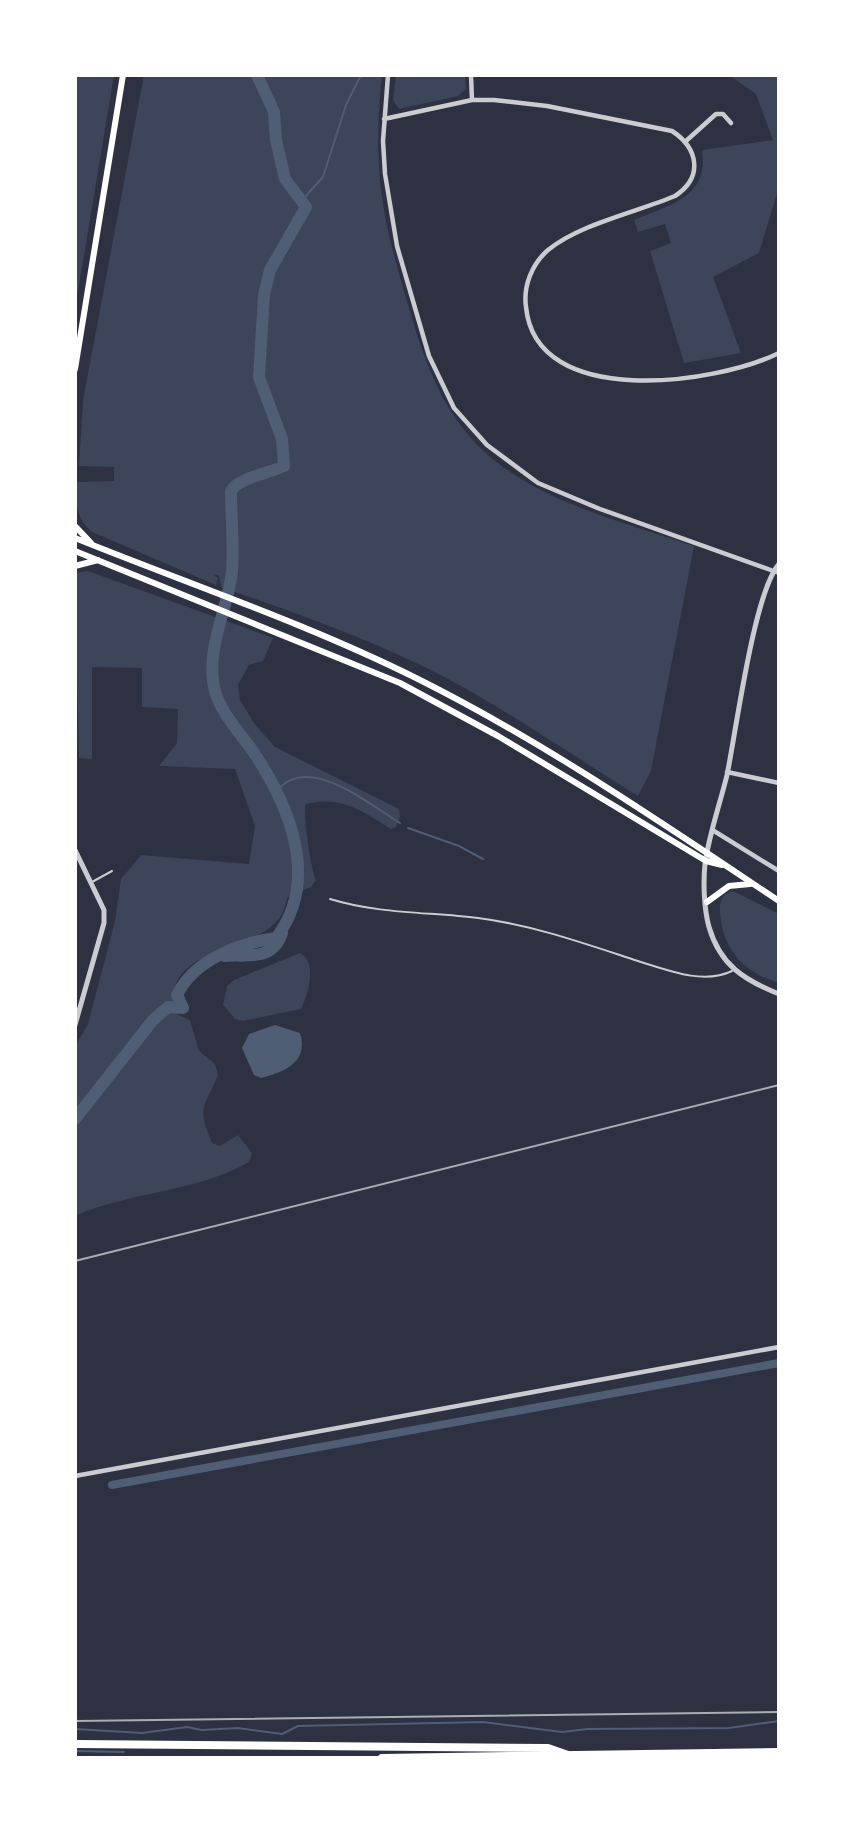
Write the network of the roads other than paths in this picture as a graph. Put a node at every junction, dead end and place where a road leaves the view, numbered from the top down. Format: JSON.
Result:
{"nodes":[{"id":1,"x":123,"y":75,"type":"edge"},
{"id":2,"x":388,"y":75,"type":"edge"},
{"id":3,"x":471,"y":75,"type":"edge"},
{"id":4,"x":472,"y":100,"type":"junction"},
{"id":5,"x":384,"y":119,"type":"junction"},
{"id":6,"x":731,"y":123,"type":"dead end"},
{"id":7,"x":686,"y":141,"type":"junction"},
{"id":8,"x":779,"y":353,"type":"edge"},
{"id":9,"x":75,"y":369,"type":"edge"},
{"id":10,"x":75,"y":526,"type":"edge"},
{"id":11,"x":75,"y":538,"type":"edge"},
{"id":12,"x":95,"y":546,"type":"junction"},
{"id":13,"x":75,"y":551,"type":"edge"},
{"id":14,"x":100,"y":560,"type":"junction"},
{"id":15,"x":779,"y":564,"type":"edge"},
{"id":16,"x":75,"y":566,"type":"edge"},
{"id":17,"x":776,"y":571,"type":"edge"},
{"id":18,"x":727,"y":772,"type":"junction"},
{"id":19,"x":779,"y":783,"type":"edge"},
{"id":20,"x":713,"y":831,"type":"junction"},
{"id":21,"x":75,"y":850,"type":"edge"},
{"id":22,"x":708,"y":852,"type":"junction"},
{"id":23,"x":706,"y":860,"type":"junction"},
{"id":24,"x":724,"y":866,"type":"junction"},
{"id":25,"x":112,"y":871,"type":"dead end"},
{"id":26,"x":779,"y":871,"type":"edge"},
{"id":27,"x":91,"y":882,"type":"junction"},
{"id":28,"x":752,"y":884,"type":"junction"},
{"id":29,"x":779,"y":898,"type":"edge"},
{"id":30,"x":330,"y":899,"type":"dead end"},
{"id":31,"x":706,"y":902,"type":"junction"},
{"id":32,"x":733,"y":970,"type":"junction"},
{"id":33,"x":779,"y":994,"type":"edge"},
{"id":34,"x":75,"y":1025,"type":"edge"},
{"id":35,"x":779,"y":1347,"type":"edge"},
{"id":36,"x":75,"y":1476,"type":"edge"},
{"id":37,"x":75,"y":1744,"type":"edge"},
{"id":38,"x":779,"y":1752,"type":"edge"},
{"id":39,"x":568,"y":1755,"type":"junction"},
{"id":40,"x":382,"y":1758,"type":"edge"}],
"edges":[{"from":1,"to":9,"type":"main road"},
{"from":2,"to":5,"type":"street"},
{"from":3,"to":4,"type":"street"},
{"from":4,"to":5,"type":"street"},
{"from":4,"to":7,"type":"street"},
{"from":5,"to":17,"type":"street"},
{"from":6,"to":7,"type":"street"},
{"from":7,"to":8,"type":"street"},
{"from":10,"to":12,"type":"main road"},
{"from":11,"to":12,"type":"main road"},
{"from":12,"to":22,"type":"main road"},
{"from":13,"to":14,"type":"main road"},
{"from":14,"to":16,"type":"main road"},
{"from":14,"to":23,"type":"main road"},
{"from":15,"to":17,"type":"street"},
{"from":17,"to":18,"type":"street"},
{"from":18,"to":19,"type":"street"},
{"from":18,"to":20,"type":"street"},
{"from":20,"to":22,"type":"street"},
{"from":20,"to":26,"type":"street"},
{"from":21,"to":27,"type":"street"},
{"from":22,"to":23,"type":"street"},
{"from":22,"to":24,"type":"main road"},
{"from":23,"to":24,"type":"main road"},
{"from":23,"to":31,"type":"street"},
{"from":24,"to":28,"type":"main road"},
{"from":25,"to":27,"type":"lane"},
{"from":27,"to":34,"type":"street"},
{"from":28,"to":29,"type":"main road"},
{"from":28,"to":31,"type":"main road"},
{"from":30,"to":32,"type":"lane"},
{"from":31,"to":32,"type":"street"},
{"from":32,"to":33,"type":"street"},
{"from":35,"to":36,"type":"street"},
{"from":37,"to":39,"type":"highway"},
{"from":38,"to":39,"type":"highway"},
{"from":39,"to":40,"type":"highway"}]}
